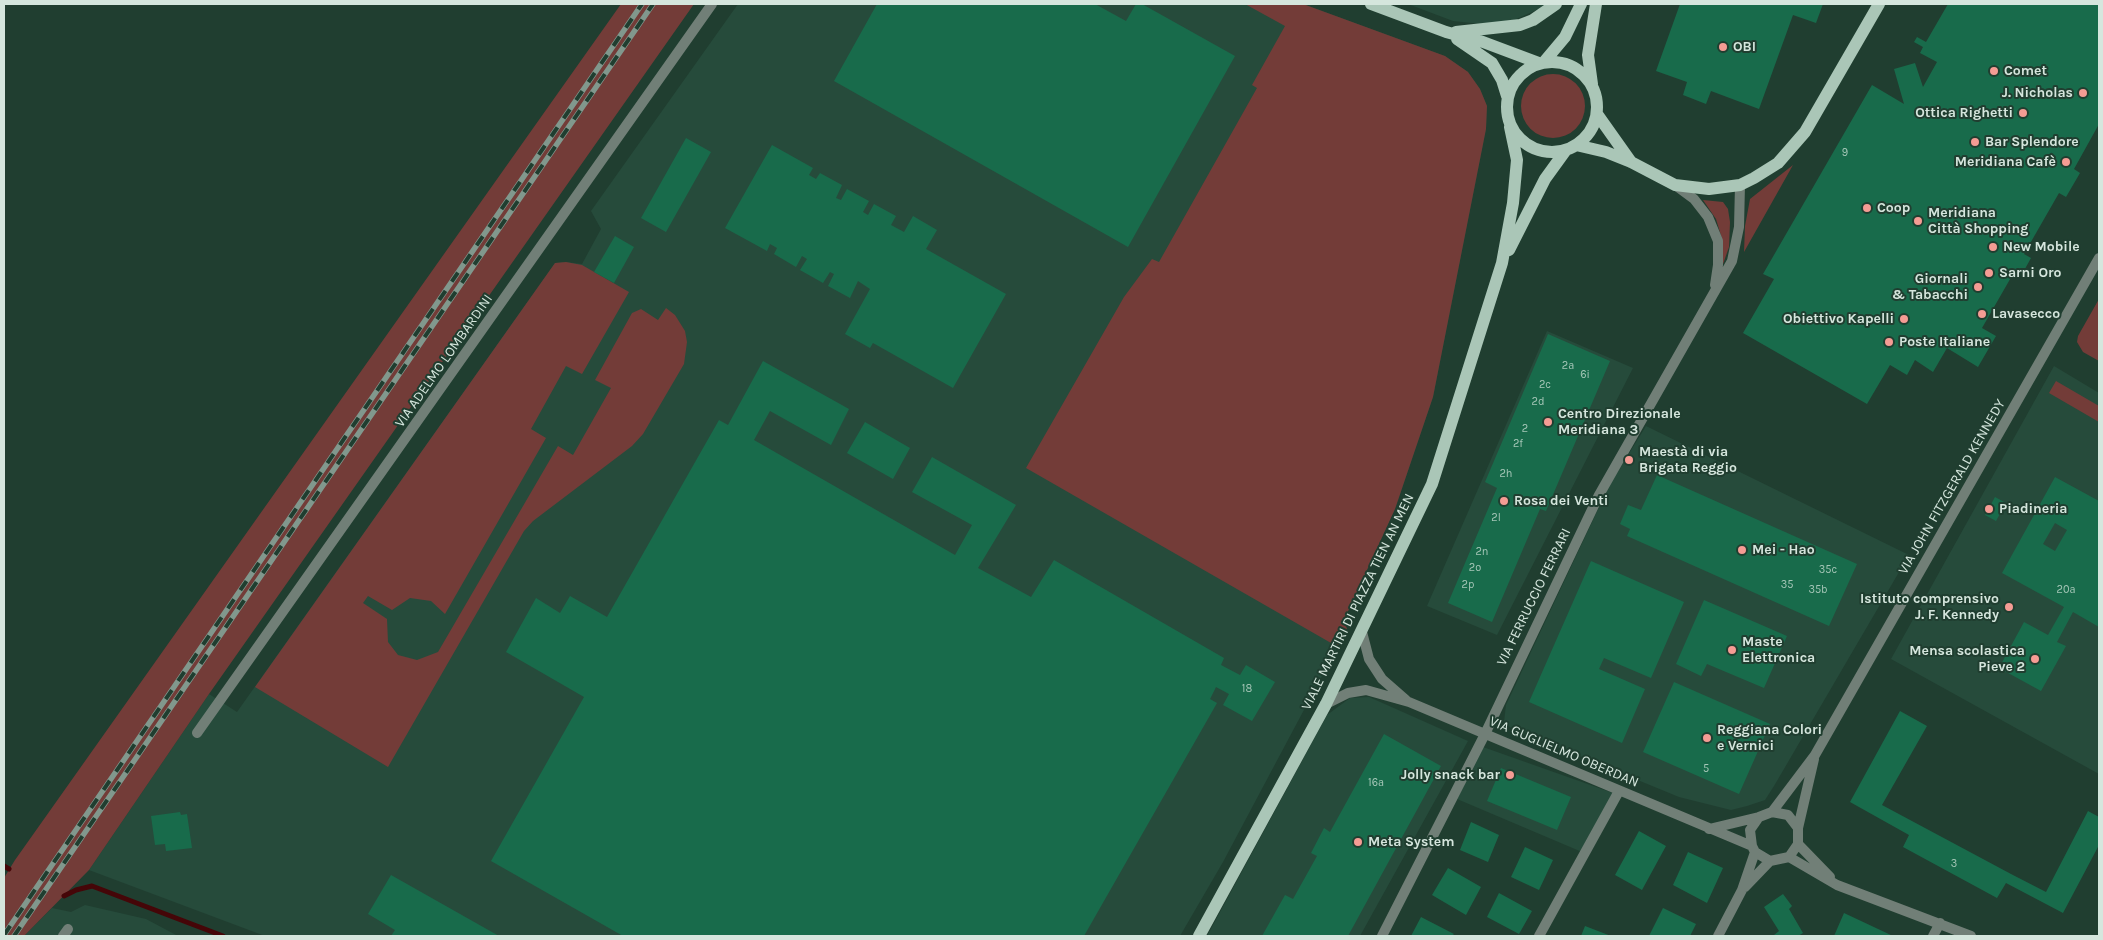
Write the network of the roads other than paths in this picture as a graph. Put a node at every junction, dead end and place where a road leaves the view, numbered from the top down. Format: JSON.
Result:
{"nodes":[{"id":1,"x":712,"y":4,"type":"edge"},
{"id":2,"x":1371,"y":4,"type":"edge"},
{"id":3,"x":1556,"y":4,"type":"edge"},
{"id":4,"x":1581,"y":4,"type":"edge"},
{"id":5,"x":1596,"y":4,"type":"edge"},
{"id":6,"x":1879,"y":4,"type":"edge"},
{"id":7,"x":1446,"y":32,"type":"junction"},
{"id":8,"x":1542,"y":62,"type":"junction"},
{"id":9,"x":1592,"y":86,"type":"junction"},
{"id":10,"x":1507,"y":96,"type":"junction"},
{"id":11,"x":1597,"y":114,"type":"junction"},
{"id":12,"x":1510,"y":127,"type":"junction"},
{"id":13,"x":1571,"y":148,"type":"junction"},
{"id":14,"x":1631,"y":162,"type":"junction"},
{"id":15,"x":1674,"y":185,"type":"junction"},
{"id":16,"x":1740,"y":185,"type":"junction"},
{"id":17,"x":2099,"y":258,"type":"edge"},
{"id":18,"x":1502,"y":263,"type":"junction"},
{"id":19,"x":1713,"y":292,"type":"junction"},
{"id":20,"x":1362,"y":632,"type":"junction"},
{"id":21,"x":1409,"y":702,"type":"junction"},
{"id":22,"x":1326,"y":704,"type":"junction"},
{"id":23,"x":197,"y":733,"type":"dead end"},
{"id":24,"x":1485,"y":734,"type":"junction"},
{"id":25,"x":1815,"y":756,"type":"junction"},
{"id":26,"x":1619,"y":791,"type":"junction"},
{"id":27,"x":1772,"y":812,"type":"junction"},
{"id":28,"x":1759,"y":817,"type":"junction"},
{"id":29,"x":1798,"y":828,"type":"junction"},
{"id":30,"x":1708,"y":829,"type":"junction"},
{"id":31,"x":1798,"y":844,"type":"junction"},
{"id":32,"x":1753,"y":849,"type":"junction"},
{"id":33,"x":1789,"y":857,"type":"junction"},
{"id":34,"x":1770,"y":861,"type":"junction"},
{"id":35,"x":1837,"y":885,"type":"junction"},
{"id":36,"x":1742,"y":890,"type":"junction"},
{"id":37,"x":1940,"y":923,"type":"junction"},
{"id":38,"x":1199,"y":936,"type":"edge"},
{"id":39,"x":1382,"y":936,"type":"edge"},
{"id":40,"x":1539,"y":936,"type":"edge"},
{"id":41,"x":1718,"y":936,"type":"edge"},
{"id":42,"x":1933,"y":936,"type":"edge"},
{"id":43,"x":1971,"y":936,"type":"edge"}],
"edges":[{"from":1,"to":23,"type":"street","name":"VIA ADELMO LOMBARDINI"},
{"from":2,"to":7,"type":"main road"},
{"from":3,"to":7,"type":"main road"},
{"from":4,"to":8,"type":"main road"},
{"from":5,"to":9,"type":"main road"},
{"from":6,"to":16,"type":"main road"},
{"from":7,"to":8,"type":"main road"},
{"from":7,"to":10,"type":"main road","name":"VIALE MARTIRI DI PIAZZA TIEN AN MEN"},
{"from":8,"to":9,"type":"main road"},
{"from":8,"to":10,"type":"main road"},
{"from":9,"to":11,"type":"main road"},
{"from":10,"to":12,"type":"main road","name":"VIALE MARTIRI DI PIAZZA TIEN AN MEN"},
{"from":11,"to":13,"type":"main road","name":"VIALE MARTIRI DI PIAZZA TIEN AN MEN"},
{"from":11,"to":14,"type":"main road"},
{"from":12,"to":13,"type":"main road"},
{"from":12,"to":18,"type":"main road","name":"VIALE MARTIRI DI PIAZZA TIEN AN MEN"},
{"from":13,"to":14,"type":"main road"},
{"from":13,"to":18,"type":"main road","name":"VIALE MARTIRI DI PIAZZA TIEN AN MEN"},
{"from":14,"to":15,"type":"main road"},
{"from":15,"to":16,"type":"main road"},
{"from":15,"to":19,"type":"street","name":"VIA FERRUCCIO FERRARI"},
{"from":16,"to":19,"type":"street","name":"VIA FERRUCCIO FERRARI"},
{"from":17,"to":25,"type":"street","name":"VIA JOHN FITZGERALD KENNEDY"},
{"from":18,"to":20,"type":"main road","name":"VIALE MARTIRI DI PIAZZA TIEN AN MEN"},
{"from":19,"to":24,"type":"street","name":"VIA FERRUCCIO FERRARI"},
{"from":20,"to":21,"type":"street","name":"VIA GUGLIELMO OBERDAN"},
{"from":20,"to":22,"type":"main road","name":"VIALE MARTIRI DI PIAZZA TIEN AN MEN"},
{"from":21,"to":22,"type":"street","name":"VIA GUGLIELMO OBERDAN"},
{"from":21,"to":24,"type":"street","name":"VIA GUGLIELMO OBERDAN"},
{"from":22,"to":38,"type":"main road","name":"VIALE MARTIRI DI PIAZZA TIEN AN MEN"},
{"from":24,"to":26,"type":"street","name":"VIA GUGLIELMO OBERDAN"},
{"from":24,"to":39,"type":"street","name":"VIA FERRUCCIO FERRARI"},
{"from":25,"to":27,"type":"street","name":"VIA JOHN FITZGERALD KENNEDY"},
{"from":25,"to":29,"type":"street","name":"VIA JOHN FITZGERALD KENNEDY"},
{"from":26,"to":30,"type":"street","name":"VIA GUGLIELMO OBERDAN"},
{"from":26,"to":40,"type":"street"},
{"from":27,"to":28,"type":"street"},
{"from":27,"to":29,"type":"street"},
{"from":28,"to":30,"type":"street"},
{"from":28,"to":32,"type":"street"},
{"from":29,"to":31,"type":"street"},
{"from":30,"to":32,"type":"street","name":"VIA GUGLIELMO OBERDAN"},
{"from":31,"to":33,"type":"street"},
{"from":31,"to":35,"type":"street"},
{"from":32,"to":34,"type":"street","name":"VIA GUGLIELMO OBERDAN"},
{"from":32,"to":36,"type":"street"},
{"from":33,"to":34,"type":"street"},
{"from":33,"to":35,"type":"street"},
{"from":34,"to":36,"type":"street"},
{"from":35,"to":37,"type":"street"},
{"from":36,"to":41,"type":"street"},
{"from":37,"to":42,"type":"street"},
{"from":37,"to":43,"type":"street"}]}
